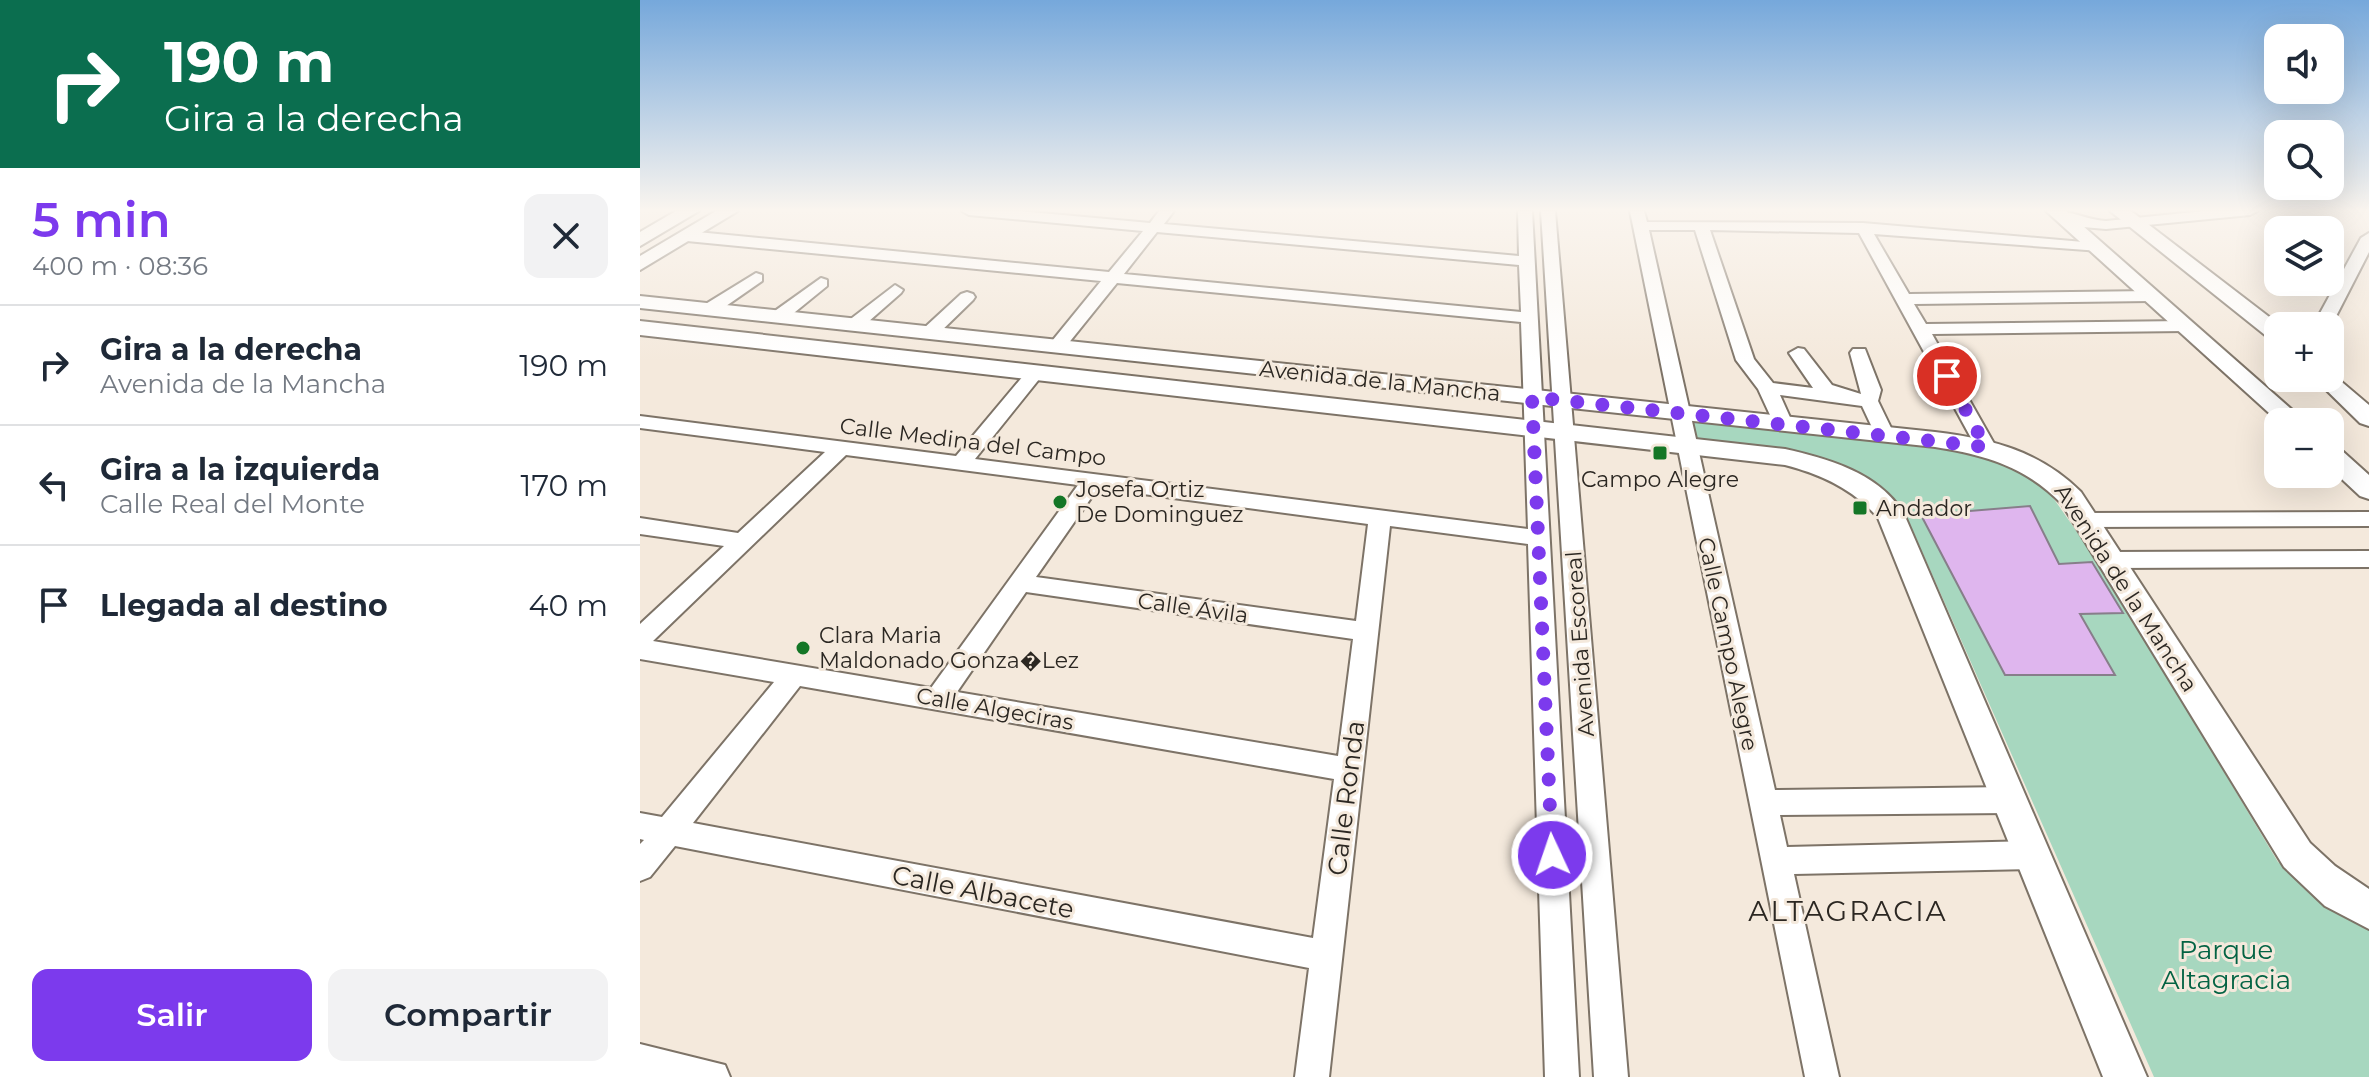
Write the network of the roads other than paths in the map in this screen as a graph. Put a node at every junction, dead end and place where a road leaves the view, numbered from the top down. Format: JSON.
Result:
{"nodes":[{"id":1,"x":949,"y":261,"type":"edge"},
{"id":2,"x":1126,"y":261,"type":"edge"},
{"id":3,"x":1527,"y":261,"type":"edge"},
{"id":4,"x":1552,"y":261,"type":"edge"},
{"id":5,"x":1647,"y":261,"type":"edge"},
{"id":6,"x":1713,"y":261,"type":"edge"},
{"id":7,"x":1882,"y":261,"type":"edge"},
{"id":8,"x":2110,"y":261,"type":"edge"},
{"id":9,"x":2184,"y":261,"type":"edge"},
{"id":10,"x":2357,"y":261,"type":"edge"},
{"id":11,"x":1113,"y":277,"type":"junction"},
{"id":12,"x":756,"y":278,"type":"dead end"},
{"id":13,"x":821,"y":283,"type":"dead end"},
{"id":14,"x":895,"y":290,"type":"dead end"},
{"id":15,"x":2151,"y":296,"type":"junction"},
{"id":16,"x":967,"y":297,"type":"dead end"},
{"id":17,"x":1903,"y":299,"type":"junction"},
{"id":18,"x":640,"y":302,"type":"edge"},
{"id":19,"x":710,"y":309,"type":"junction"},
{"id":20,"x":2329,"y":312,"type":"edge"},
{"id":21,"x":778,"y":317,"type":"junction"},
{"id":22,"x":1529,"y":318,"type":"junction"},
{"id":23,"x":2264,"y":323,"type":"edge"},
{"id":24,"x":854,"y":325,"type":"junction"},
{"id":25,"x":2186,"y":326,"type":"junction"},
{"id":26,"x":640,"y":328,"type":"edge"},
{"id":27,"x":1921,"y":329,"type":"junction"},
{"id":28,"x":929,"y":333,"type":"junction"},
{"id":29,"x":1057,"y":346,"type":"junction"},
{"id":30,"x":1798,"y":353,"type":"dead end"},
{"id":31,"x":1859,"y":353,"type":"dead end"},
{"id":32,"x":1035,"y":373,"type":"junction"},
{"id":33,"x":1767,"y":388,"type":"junction"},
{"id":34,"x":2341,"y":392,"type":"edge"},
{"id":35,"x":1832,"y":396,"type":"junction"},
{"id":36,"x":1532,"y":397,"type":"junction"},
{"id":37,"x":1562,"y":400,"type":"junction"},
{"id":38,"x":1869,"y":401,"type":"junction"},
{"id":39,"x":2278,"y":408,"type":"edge"},
{"id":40,"x":1678,"y":412,"type":"junction"},
{"id":41,"x":2369,"y":418,"type":"edge"},
{"id":42,"x":640,"y":422,"type":"edge"},
{"id":43,"x":1783,"y":424,"type":"junction"},
{"id":44,"x":1533,"y":428,"type":"junction"},
{"id":45,"x":1565,"y":432,"type":"junction"},
{"id":46,"x":1884,"y":434,"type":"junction"},
{"id":47,"x":1685,"y":445,"type":"junction"},
{"id":48,"x":1986,"y":447,"type":"junction"},
{"id":49,"x":840,"y":449,"type":"junction"},
{"id":50,"x":960,"y":464,"type":"junction"},
{"id":51,"x":2344,"y":467,"type":"edge"},
{"id":52,"x":1092,"y":481,"type":"junction"},
{"id":53,"x":2369,"y":490,"type":"edge"},
{"id":54,"x":1380,"y":518,"type":"junction"},
{"id":55,"x":2369,"y":519,"type":"edge"},
{"id":56,"x":2086,"y":520,"type":"junction"},
{"id":57,"x":640,"y":526,"type":"edge"},
{"id":58,"x":1538,"y":538,"type":"junction"},
{"id":59,"x":743,"y":541,"type":"junction"},
{"id":60,"x":2369,"y":559,"type":"edge"},
{"id":61,"x":2110,"y":560,"type":"junction"},
{"id":62,"x":1019,"y":583,"type":"junction"},
{"id":63,"x":1367,"y":632,"type":"junction"},
{"id":64,"x":640,"y":639,"type":"edge"},
{"id":65,"x":640,"y":649,"type":"edge"},
{"id":66,"x":794,"y":675,"type":"junction"},
{"id":67,"x":937,"y":700,"type":"junction"},
{"id":68,"x":1350,"y":770,"type":"junction"},
{"id":69,"x":2010,"y":800,"type":"junction"},
{"id":70,"x":1762,"y":803,"type":"junction"},
{"id":71,"x":654,"y":829,"type":"edge"},
{"id":72,"x":2033,"y":855,"type":"junction"},
{"id":73,"x":1775,"y":861,"type":"junction"},
{"id":74,"x":640,"y":867,"type":"edge"},
{"id":75,"x":2369,"y":910,"type":"edge"},
{"id":76,"x":1327,"y":956,"type":"junction"},
{"id":77,"x":640,"y":1061,"type":"edge"},
{"id":78,"x":713,"y":1077,"type":"edge"},
{"id":79,"x":1312,"y":1077,"type":"edge"},
{"id":80,"x":1562,"y":1077,"type":"edge"},
{"id":81,"x":1611,"y":1077,"type":"edge"},
{"id":82,"x":1822,"y":1077,"type":"edge"},
{"id":83,"x":2125,"y":1077,"type":"edge"}],
"edges":[{"from":1,"to":11,"type":"street"},
{"from":2,"to":11,"type":"street"},
{"from":3,"to":22,"type":"street","name":"Avenida Escoreal"},
{"from":4,"to":37,"type":"street","name":"Avenida Escoreal"},
{"from":5,"to":40,"type":"street","name":"Calle Campo Alegre"},
{"from":6,"to":33,"type":"street"},
{"from":7,"to":17,"type":"street"},
{"from":8,"to":15,"type":"street"},
{"from":9,"to":23,"type":"street"},
{"from":10,"to":20,"type":"street"},
{"from":11,"to":22,"type":"street"},
{"from":11,"to":29,"type":"street"},
{"from":12,"to":19,"type":"street"},
{"from":13,"to":21,"type":"street"},
{"from":14,"to":24,"type":"street"},
{"from":15,"to":17,"type":"street"},
{"from":15,"to":25,"type":"street"},
{"from":16,"to":28,"type":"street"},
{"from":17,"to":27,"type":"street"},
{"from":18,"to":19,"type":"street","name":"Avenida de la Mancha"},
{"from":19,"to":21,"type":"street","name":"Avenida de la Mancha"},
{"from":21,"to":24,"type":"street","name":"Avenida de la Mancha"},
{"from":22,"to":36,"type":"street","name":"Avenida Escoreal"},
{"from":24,"to":28,"type":"street","name":"Avenida de la Mancha"},
{"from":25,"to":27,"type":"street"},
{"from":25,"to":39,"type":"street"},
{"from":26,"to":32,"type":"street","name":"Avenida de la Mancha"},
{"from":27,"to":48,"type":"street"},
{"from":28,"to":29,"type":"street","name":"Avenida de la Mancha"},
{"from":29,"to":36,"type":"street","name":"Avenida de la Mancha"},
{"from":30,"to":35,"type":"street"},
{"from":31,"to":38,"type":"street"},
{"from":32,"to":44,"type":"street","name":"Avenida de la Mancha"},
{"from":32,"to":50,"type":"street"},
{"from":33,"to":35,"type":"street"},
{"from":33,"to":43,"type":"street"},
{"from":34,"to":41,"type":"street"},
{"from":35,"to":38,"type":"street"},
{"from":36,"to":37,"type":"street","name":"Avenida de la Mancha"},
{"from":36,"to":44,"type":"street","name":"Avenida Escoreal"},
{"from":37,"to":40,"type":"street","name":"Avenida de la Mancha"},
{"from":37,"to":45,"type":"street","name":"Avenida Escoreal"},
{"from":38,"to":46,"type":"street"},
{"from":40,"to":43,"type":"street","name":"Avenida de la Mancha"},
{"from":40,"to":47,"type":"street","name":"Calle Campo Alegre"},
{"from":42,"to":49,"type":"street","name":"Calle Medina del Campo"},
{"from":43,"to":46,"type":"street","name":"Avenida de la Mancha"},
{"from":44,"to":45,"type":"street","name":"Avenida de la Mancha"},
{"from":44,"to":58,"type":"street","name":"Avenida Escoreal"},
{"from":45,"to":47,"type":"street","name":"Avenida de la Mancha"},
{"from":45,"to":81,"type":"street","name":"Avenida Escoreal"},
{"from":46,"to":48,"type":"street","name":"Avenida de la Mancha"},
{"from":47,"to":69,"type":"street","name":"Avenida de la Mancha"},
{"from":47,"to":70,"type":"street","name":"Calle Campo Alegre"},
{"from":48,"to":56,"type":"street","name":"Avenida de la Mancha"},
{"from":49,"to":50,"type":"street","name":"Calle Medina del Campo"},
{"from":49,"to":59,"type":"street"},
{"from":50,"to":52,"type":"street","name":"Calle Medina del Campo"},
{"from":51,"to":53,"type":"street"},
{"from":52,"to":54,"type":"street","name":"Calle Medina del Campo"},
{"from":52,"to":62,"type":"street"},
{"from":54,"to":58,"type":"street","name":"Calle Medina del Campo"},
{"from":54,"to":63,"type":"street","name":"Calle Ronda"},
{"from":55,"to":56,"type":"street"},
{"from":56,"to":61,"type":"street","name":"Avenida de la Mancha"},
{"from":57,"to":59,"type":"street"},
{"from":58,"to":80,"type":"street","name":"Avenida Escoreal"},
{"from":59,"to":64,"type":"street"},
{"from":60,"to":61,"type":"street"},
{"from":61,"to":75,"type":"street","name":"Avenida de la Mancha"},
{"from":62,"to":63,"type":"street","name":"Calle Ávila"},
{"from":62,"to":67,"type":"street"},
{"from":63,"to":68,"type":"street","name":"Calle Ronda"},
{"from":65,"to":66,"type":"street","name":"Calle Algeciras"},
{"from":66,"to":67,"type":"street","name":"Calle Algeciras"},
{"from":66,"to":71,"type":"street"},
{"from":67,"to":68,"type":"street","name":"Calle Algeciras"},
{"from":68,"to":76,"type":"street","name":"Calle Ronda"},
{"from":69,"to":70,"type":"street"},
{"from":69,"to":72,"type":"street","name":"Avenida de la Mancha"},
{"from":70,"to":73,"type":"street","name":"Calle Campo Alegre"},
{"from":71,"to":74,"type":"street"},
{"from":71,"to":76,"type":"street","name":"Calle Albacete"},
{"from":72,"to":73,"type":"street"},
{"from":72,"to":83,"type":"street","name":"Avenida de la Mancha"},
{"from":73,"to":82,"type":"street","name":"Calle Campo Alegre"},
{"from":76,"to":79,"type":"street","name":"Calle Ronda"},
{"from":77,"to":78,"type":"street"}]}
